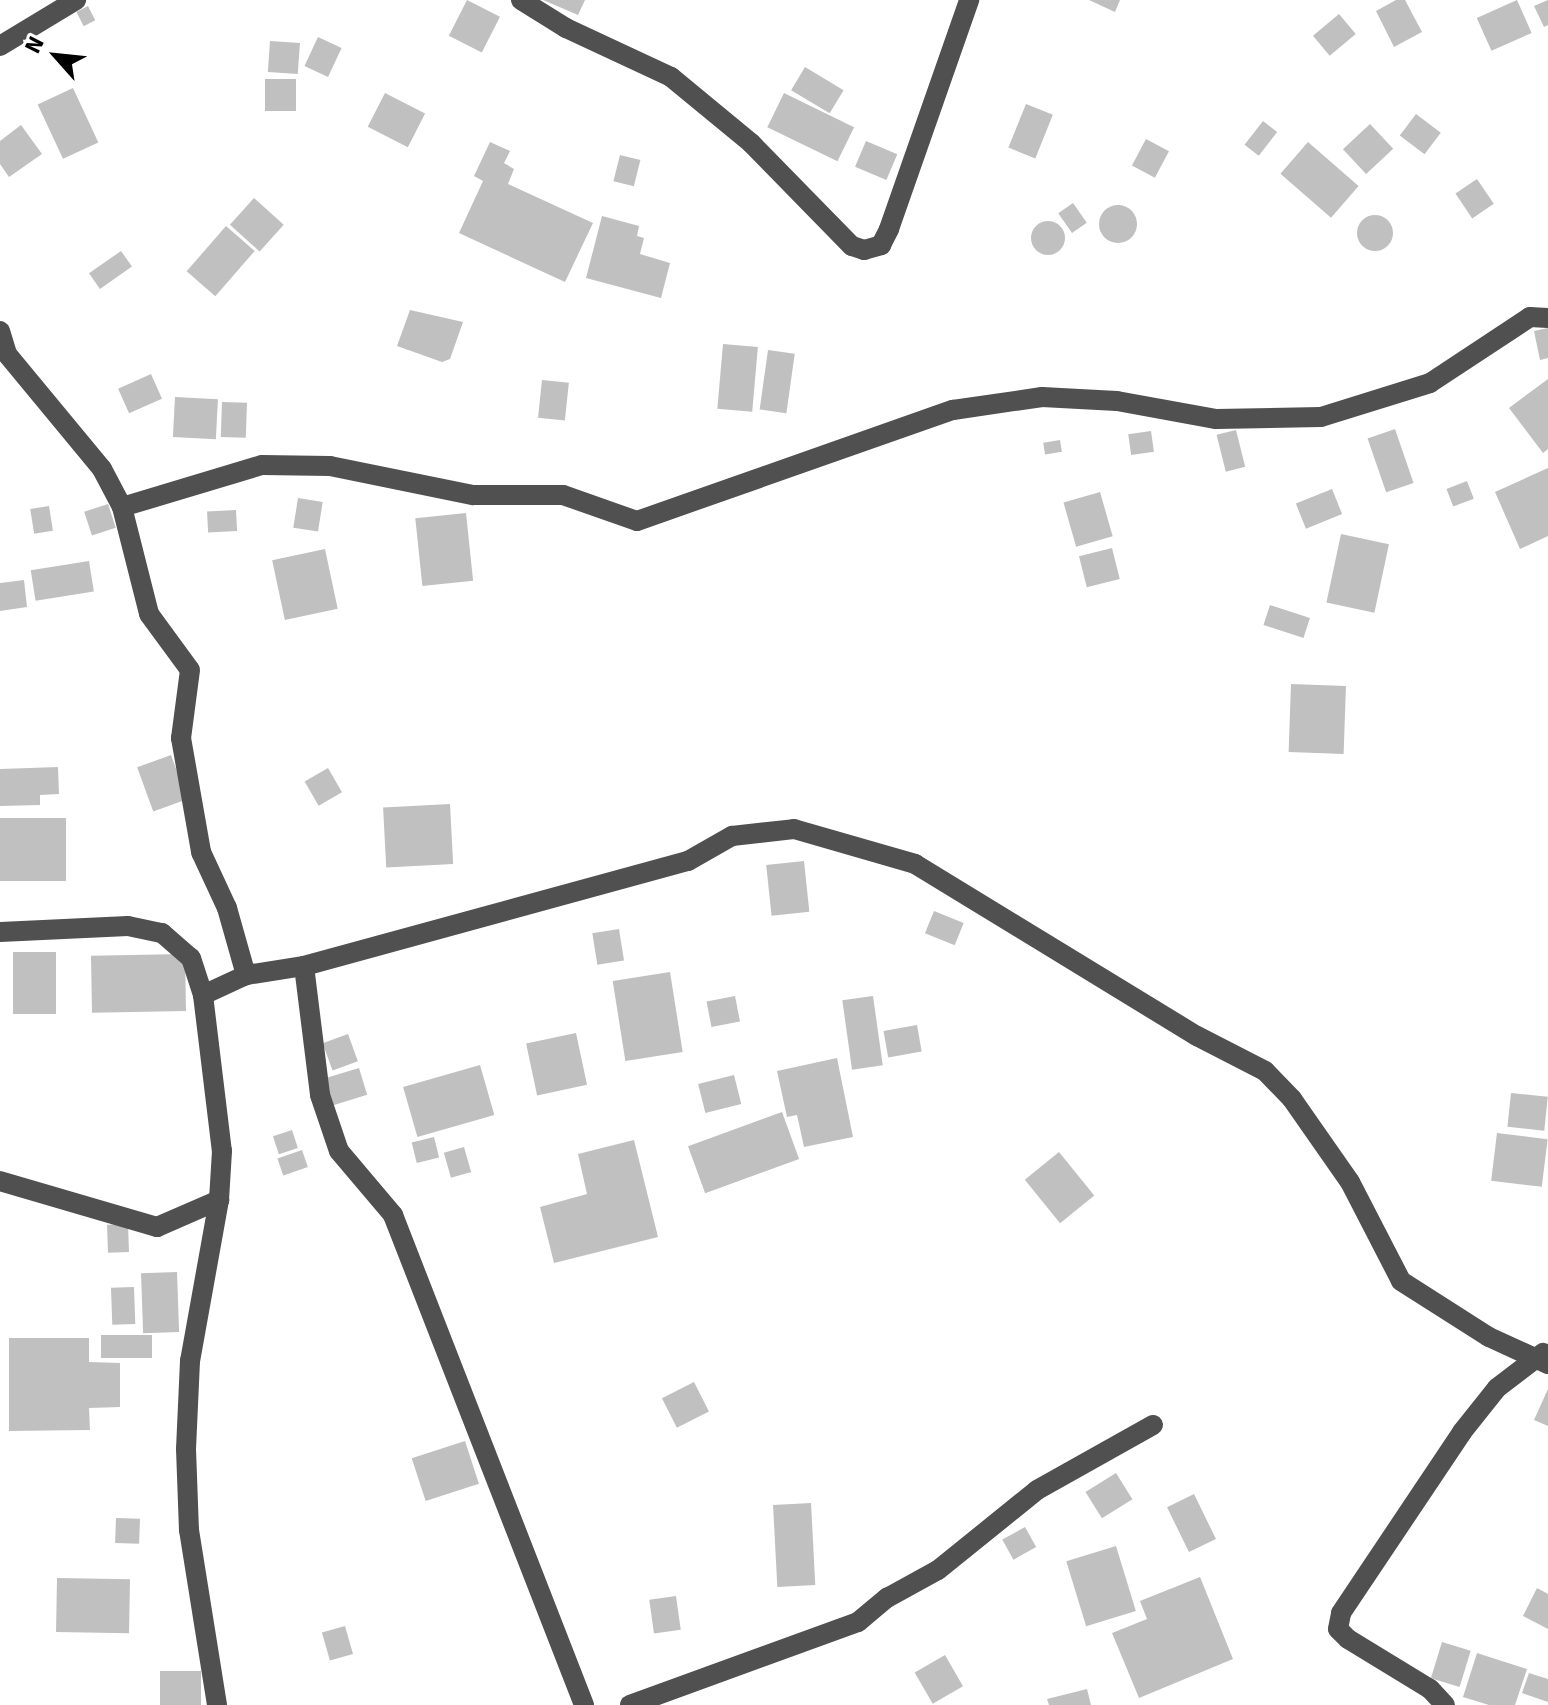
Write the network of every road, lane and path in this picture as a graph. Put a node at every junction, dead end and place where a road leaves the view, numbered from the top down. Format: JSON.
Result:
{"nodes":[{"id":1,"x":76,"y":0,"type":"edge"},
{"id":2,"x":521,"y":0,"type":"edge"},
{"id":3,"x":969,"y":0,"type":"edge"},
{"id":4,"x":0,"y":46,"type":"edge"},
{"id":5,"x":1548,"y":318,"type":"edge"},
{"id":6,"x":0,"y":331,"type":"edge"},
{"id":7,"x":122,"y":507,"type":"junction"},
{"id":8,"x":0,"y":932,"type":"edge"},
{"id":9,"x":304,"y":966,"type":"junction"},
{"id":10,"x":246,"y":975,"type":"junction"},
{"id":11,"x":203,"y":995,"type":"junction"},
{"id":12,"x":0,"y":1181,"type":"edge"},
{"id":13,"x":219,"y":1200,"type":"junction"},
{"id":14,"x":1544,"y":1357,"type":"edge"},
{"id":15,"x":1153,"y":1425,"type":"dead end"},
{"id":16,"x":217,"y":1705,"type":"edge"},
{"id":17,"x":584,"y":1705,"type":"edge"},
{"id":18,"x":630,"y":1705,"type":"edge"},
{"id":19,"x":1445,"y":1705,"type":"edge"}],
"edges":[{"from":1,"to":4,"type":"street"},
{"from":2,"to":3,"type":"street"},
{"from":5,"to":7,"type":"street"},
{"from":6,"to":7,"type":"street"},
{"from":7,"to":10,"type":"street"},
{"from":8,"to":11,"type":"street"},
{"from":9,"to":10,"type":"street"},
{"from":9,"to":14,"type":"street"},
{"from":9,"to":17,"type":"street"},
{"from":10,"to":11,"type":"street"},
{"from":11,"to":13,"type":"street"},
{"from":12,"to":13,"type":"street"},
{"from":13,"to":16,"type":"street"},
{"from":14,"to":19,"type":"street"},
{"from":15,"to":18,"type":"street"}]}
